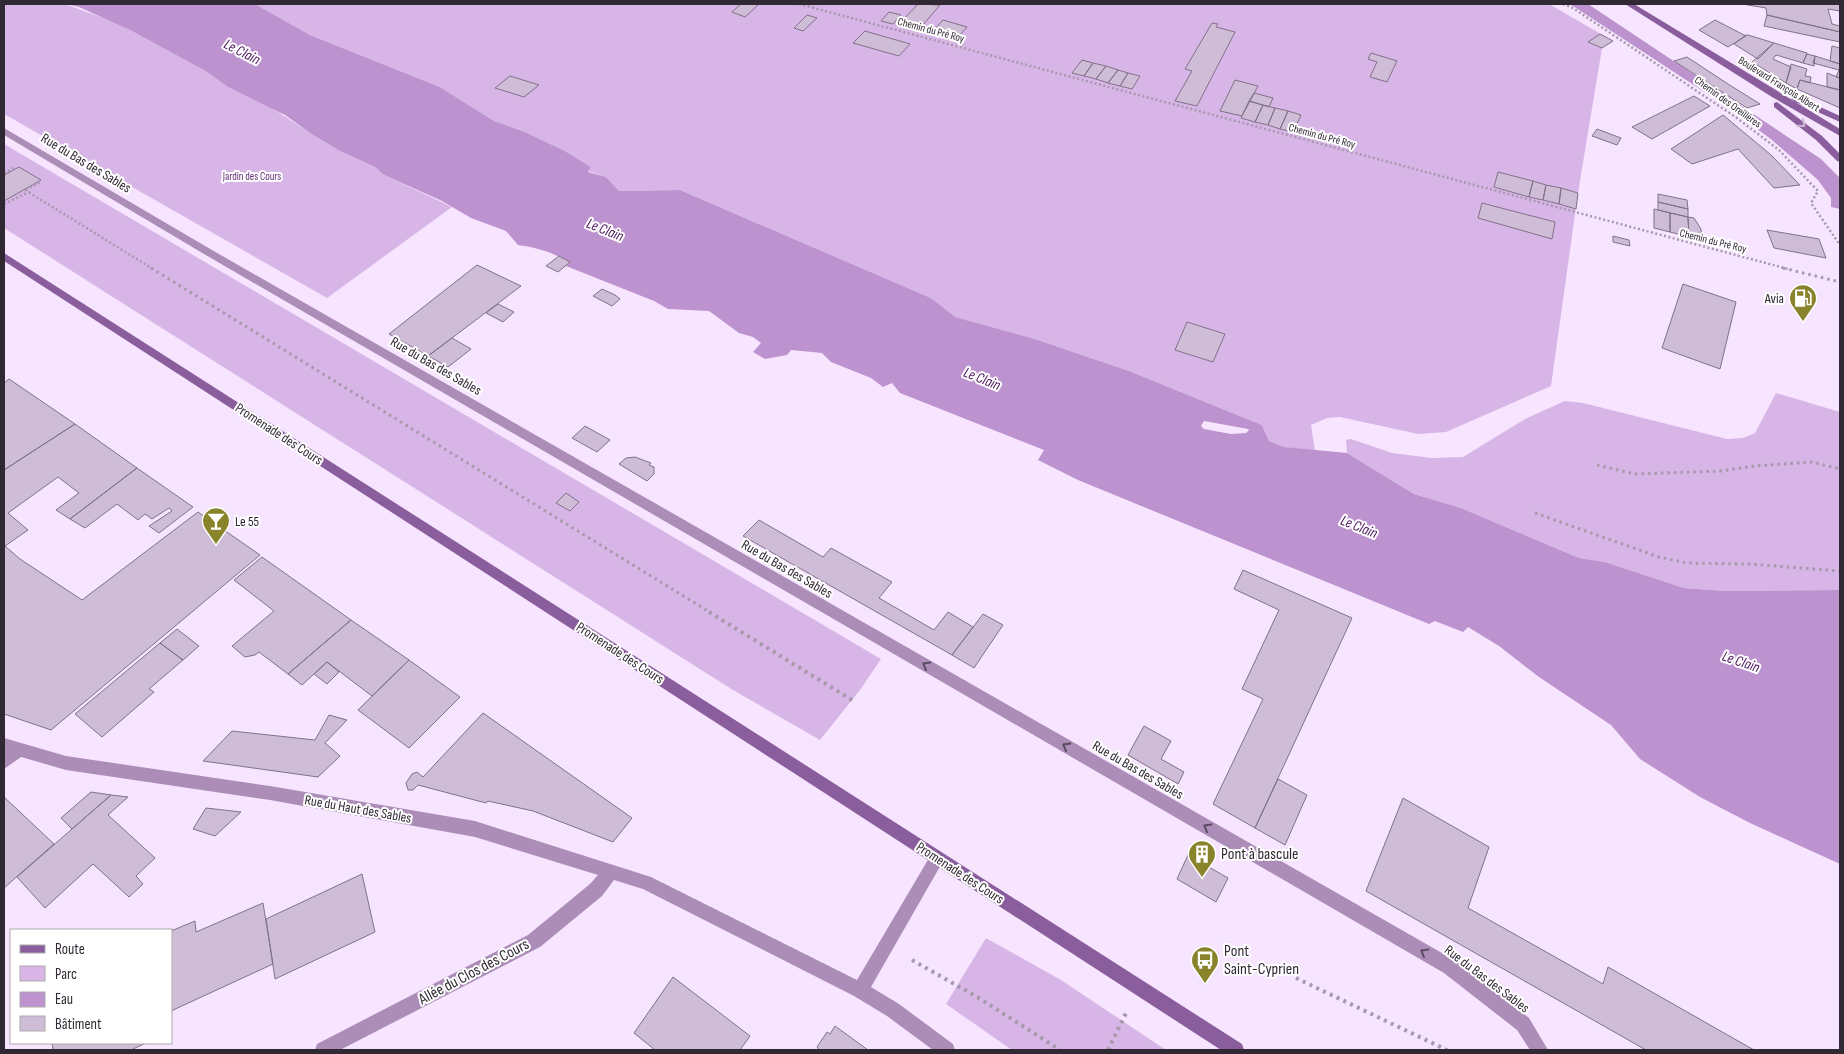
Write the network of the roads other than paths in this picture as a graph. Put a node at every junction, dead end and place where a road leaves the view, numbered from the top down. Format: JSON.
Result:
{"nodes":[{"id":1,"x":1629,"y":4,"type":"edge"},
{"id":2,"x":1708,"y":52,"type":"junction"},
{"id":3,"x":1840,"y":119,"type":"edge"},
{"id":4,"x":4,"y":131,"type":"edge"},
{"id":5,"x":1840,"y":133,"type":"edge"},
{"id":6,"x":1840,"y":159,"type":"edge"},
{"id":7,"x":4,"y":256,"type":"edge"},
{"id":8,"x":4,"y":745,"type":"edge"},
{"id":9,"x":19,"y":750,"type":"junction"},
{"id":10,"x":4,"y":762,"type":"edge"},
{"id":11,"x":937,"y":858,"type":"junction"},
{"id":12,"x":610,"y":872,"type":"junction"},
{"id":13,"x":860,"y":990,"type":"junction"},
{"id":14,"x":323,"y":1050,"type":"edge"},
{"id":15,"x":947,"y":1050,"type":"edge"},
{"id":16,"x":1236,"y":1050,"type":"edge"},
{"id":17,"x":1540,"y":1050,"type":"edge"}],
"edges":[{"from":1,"to":2,"type":"street","name":"Boulevard François Albert"},
{"from":2,"to":3,"type":"street","name":"Boulevard François Albert"},
{"from":2,"to":5,"type":"street","name":"Boulevard François Albert"},
{"from":2,"to":6,"type":"street","one_way":true},
{"from":17,"to":4,"type":"street","name":"Rue du Bas des Sables","one_way":true},
{"from":7,"to":11,"type":"street","name":"Promenade des Cours"},
{"from":8,"to":9,"type":"street","name":"Rue du Haut des Sables"},
{"from":9,"to":10,"type":"street"},
{"from":9,"to":12,"type":"street","name":"Rue du Haut des Sables"},
{"from":11,"to":13,"type":"street"},
{"from":11,"to":16,"type":"street","name":"Promenade des Cours"},
{"from":12,"to":13,"type":"street","name":"Rue du Haut des Sables"},
{"from":12,"to":14,"type":"street","name":"Allée du Clos des Cours"},
{"from":13,"to":15,"type":"street"}]}
